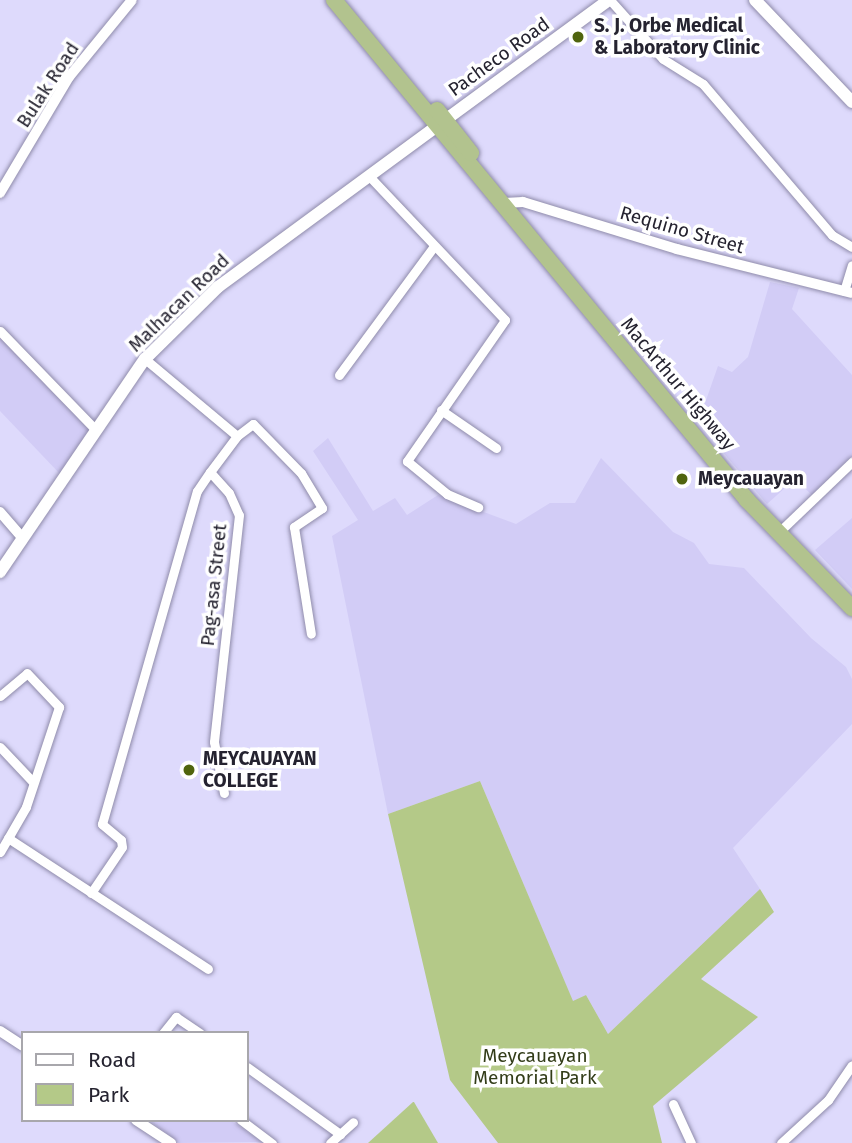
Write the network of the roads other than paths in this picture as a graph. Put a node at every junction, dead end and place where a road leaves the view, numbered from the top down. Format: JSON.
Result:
{"nodes":[{"id":1,"x":132,"y":0,"type":"edge"},
{"id":2,"x":334,"y":0,"type":"edge"},
{"id":3,"x":348,"y":0,"type":"edge"},
{"id":4,"x":610,"y":0,"type":"edge"},
{"id":5,"x":755,"y":0,"type":"edge"},
{"id":6,"x":852,"y":102,"type":"edge"},
{"id":7,"x":441,"y":124,"type":"junction"},
{"id":8,"x":369,"y":176,"type":"junction"},
{"id":9,"x":0,"y":193,"type":"edge"},
{"id":10,"x":504,"y":203,"type":"junction"},
{"id":11,"x":434,"y":246,"type":"junction"},
{"id":12,"x":852,"y":247,"type":"edge"},
{"id":13,"x":852,"y":265,"type":"edge"},
{"id":14,"x":848,"y":292,"type":"edge"},
{"id":15,"x":0,"y":331,"type":"edge"},
{"id":16,"x":145,"y":359,"type":"junction"},
{"id":17,"x":340,"y":375,"type":"dead end"},
{"id":18,"x":441,"y":410,"type":"junction"},
{"id":19,"x":96,"y":430,"type":"junction"},
{"id":20,"x":237,"y":436,"type":"junction"},
{"id":21,"x":496,"y":448,"type":"dead end"},
{"id":22,"x":852,"y":462,"type":"edge"},
{"id":23,"x":210,"y":472,"type":"junction"},
{"id":24,"x":478,"y":507,"type":"dead end"},
{"id":25,"x":0,"y":512,"type":"edge"},
{"id":26,"x":778,"y":533,"type":"junction"},
{"id":27,"x":23,"y":538,"type":"junction"},
{"id":28,"x":0,"y":572,"type":"edge"},
{"id":29,"x":852,"y":608,"type":"edge"},
{"id":30,"x":311,"y":634,"type":"dead end"},
{"id":31,"x":0,"y":696,"type":"edge"},
{"id":32,"x":0,"y":747,"type":"edge"},
{"id":33,"x":33,"y":782,"type":"junction"},
{"id":34,"x":224,"y":793,"type":"dead end"},
{"id":35,"x":8,"y":838,"type":"junction"},
{"id":36,"x":0,"y":852,"type":"edge"},
{"id":37,"x":91,"y":893,"type":"junction"},
{"id":38,"x":208,"y":969,"type":"dead end"},
{"id":39,"x":0,"y":1031,"type":"edge"},
{"id":40,"x":165,"y":1031,"type":"edge"},
{"id":41,"x":197,"y":1031,"type":"edge"},
{"id":42,"x":21,"y":1045,"type":"edge"},
{"id":43,"x":852,"y":1065,"type":"edge"},
{"id":44,"x":248,"y":1068,"type":"edge"},
{"id":45,"x":673,"y":1104,"type":"dead end"},
{"id":46,"x":139,"y":1122,"type":"edge"},
{"id":47,"x":244,"y":1122,"type":"edge"},
{"id":48,"x":353,"y":1122,"type":"dead end"},
{"id":49,"x":340,"y":1134,"type":"junction"},
{"id":50,"x":171,"y":1143,"type":"edge"},
{"id":51,"x":272,"y":1143,"type":"edge"},
{"id":52,"x":330,"y":1143,"type":"edge"},
{"id":53,"x":691,"y":1143,"type":"edge"},
{"id":54,"x":781,"y":1143,"type":"edge"}],
"edges":[{"from":1,"to":9,"type":"street","name":"Bulak Road"},
{"from":2,"to":7,"type":"highway","name":"MacArthur Highway"},
{"from":3,"to":7,"type":"highway","name":"MacArthur Highway"},
{"from":4,"to":7,"type":"main road","name":"Pacheco Road"},
{"from":4,"to":12,"type":"street"},
{"from":5,"to":6,"type":"main road"},
{"from":7,"to":8,"type":"main road","name":"Malhacan Road"},
{"from":7,"to":10,"type":"highway","name":"MacArthur Highway"},
{"from":8,"to":11,"type":"street"},
{"from":8,"to":16,"type":"main road","name":"Malhacan Road"},
{"from":10,"to":14,"type":"street","name":"Requino Street"},
{"from":10,"to":26,"type":"highway","name":"MacArthur Highway"},
{"from":11,"to":17,"type":"street"},
{"from":11,"to":18,"type":"street"},
{"from":13,"to":14,"type":"street"},
{"from":15,"to":19,"type":"street"},
{"from":16,"to":19,"type":"main road","name":"Malhacan Road"},
{"from":16,"to":20,"type":"street"},
{"from":18,"to":21,"type":"street"},
{"from":18,"to":24,"type":"street"},
{"from":19,"to":27,"type":"main road","name":"Malhacan Road"},
{"from":20,"to":23,"type":"street"},
{"from":20,"to":30,"type":"street"},
{"from":22,"to":26,"type":"street"},
{"from":23,"to":34,"type":"street","name":"Pag-asa Street"},
{"from":23,"to":37,"type":"street"},
{"from":25,"to":27,"type":"street"},
{"from":26,"to":29,"type":"highway","name":"MacArthur Highway"},
{"from":27,"to":28,"type":"main road","name":"Malhacan Road"},
{"from":31,"to":33,"type":"street"},
{"from":32,"to":33,"type":"street"},
{"from":33,"to":35,"type":"street"},
{"from":35,"to":36,"type":"street"},
{"from":35,"to":37,"type":"street"},
{"from":37,"to":38,"type":"street"},
{"from":39,"to":42,"type":"street"},
{"from":40,"to":41,"type":"street"},
{"from":43,"to":54,"type":"street"},
{"from":44,"to":49,"type":"street"},
{"from":45,"to":53,"type":"street"},
{"from":46,"to":50,"type":"street"},
{"from":47,"to":51,"type":"street"},
{"from":48,"to":49,"type":"street"},
{"from":49,"to":52,"type":"street"}]}
